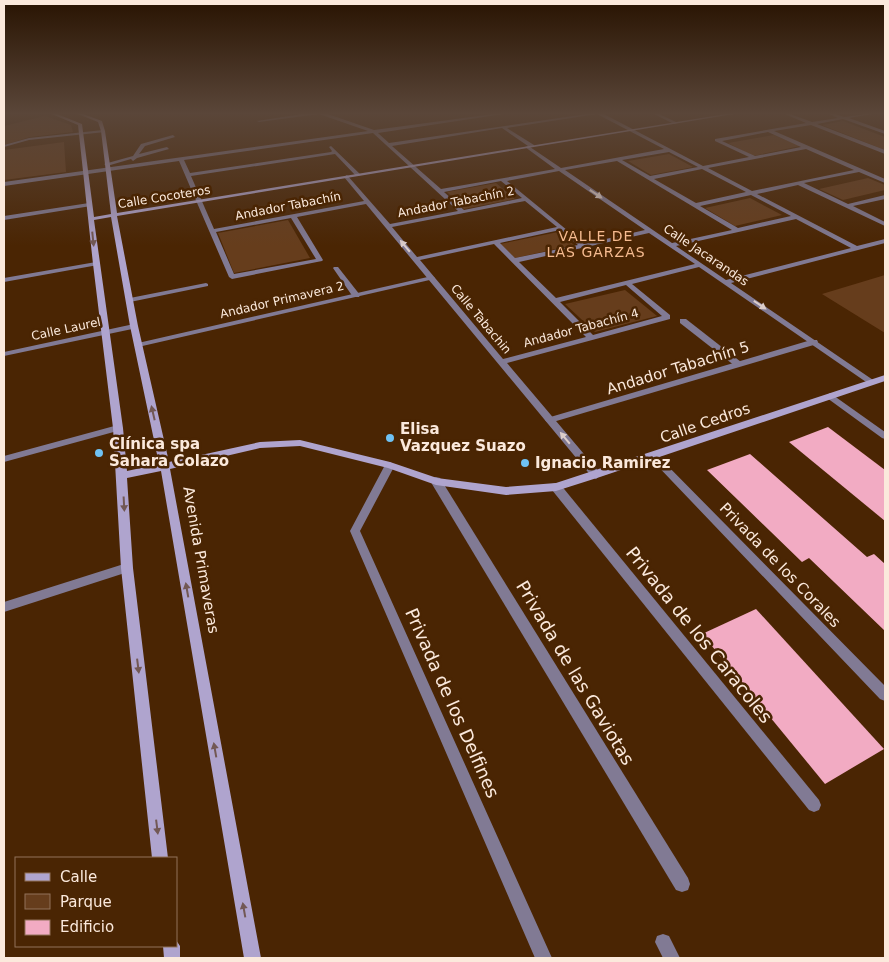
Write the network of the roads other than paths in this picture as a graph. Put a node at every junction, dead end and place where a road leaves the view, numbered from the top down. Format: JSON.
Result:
{"nodes":[{"id":1,"x":83,"y":157,"type":"edge"},
{"id":2,"x":106,"y":157,"type":"edge"},
{"id":3,"x":140,"y":157,"type":"edge"},
{"id":4,"x":196,"y":157,"type":"edge"},
{"id":5,"x":307,"y":157,"type":"edge"},
{"id":6,"x":341,"y":157,"type":"edge"},
{"id":7,"x":402,"y":157,"type":"edge"},
{"id":8,"x":468,"y":157,"type":"edge"},
{"id":9,"x":542,"y":157,"type":"edge"},
{"id":10,"x":629,"y":157,"type":"edge"},
{"id":11,"x":682,"y":157,"type":"edge"},
{"id":12,"x":760,"y":157,"type":"edge"},
{"id":13,"x":830,"y":157,"type":"edge"},
{"id":14,"x":755,"y":158,"type":"joint"},
{"id":15,"x":133,"y":159,"type":"joint"},
{"id":16,"x":181,"y":159,"type":"junction"},
{"id":17,"x":617,"y":159,"type":"junction"},
{"id":18,"x":412,"y":166,"type":"junction"},
{"id":19,"x":107,"y":167,"type":"junction"},
{"id":20,"x":703,"y":168,"type":"junction"},
{"id":21,"x":560,"y":170,"type":"junction"},
{"id":22,"x":860,"y":170,"type":"junction"},
{"id":23,"x":84,"y":173,"type":"junction"},
{"id":24,"x":188,"y":175,"type":"junction"},
{"id":25,"x":358,"y":175,"type":"junction"},
{"id":26,"x":348,"y":177,"type":"junction"},
{"id":27,"x":649,"y":178,"type":"junction"},
{"id":28,"x":503,"y":180,"type":"junction"},
{"id":29,"x":885,"y":180,"type":"edge"},
{"id":30,"x":799,"y":183,"type":"junction"},
{"id":31,"x":4,"y":184,"type":"edge"},
{"id":32,"x":439,"y":191,"type":"junction"},
{"id":33,"x":751,"y":193,"type":"junction"},
{"id":34,"x":885,"y":197,"type":"edge"},
{"id":35,"x":527,"y":200,"type":"junction"},
{"id":36,"x":199,"y":201,"type":"junction"},
{"id":37,"x":368,"y":202,"type":"junction"},
{"id":38,"x":89,"y":205,"type":"junction"},
{"id":39,"x":694,"y":205,"type":"junction"},
{"id":40,"x":847,"y":206,"type":"junction"},
{"id":41,"x":463,"y":212,"type":"junction"},
{"id":42,"x":114,"y":215,"type":"junction"},
{"id":43,"x":293,"y":216,"type":"junction"},
{"id":44,"x":796,"y":216,"type":"junction"},
{"id":45,"x":4,"y":218,"type":"edge"},
{"id":46,"x":91,"y":219,"type":"junction"},
{"id":47,"x":885,"y":224,"type":"edge"},
{"id":48,"x":388,"y":226,"type":"junction"},
{"id":49,"x":562,"y":228,"type":"junction"},
{"id":50,"x":737,"y":230,"type":"junction"},
{"id":51,"x":212,"y":231,"type":"junction"},
{"id":52,"x":650,"y":231,"type":"junction"},
{"id":53,"x":885,"y":241,"type":"edge"},
{"id":54,"x":494,"y":242,"type":"junction"},
{"id":55,"x":583,"y":246,"type":"junction"},
{"id":56,"x":672,"y":246,"type":"junction"},
{"id":57,"x":856,"y":248,"type":"junction"},
{"id":58,"x":416,"y":259,"type":"junction"},
{"id":59,"x":513,"y":261,"type":"junction"},
{"id":60,"x":96,"y":264,"type":"junction"},
{"id":61,"x":700,"y":265,"type":"junction"},
{"id":62,"x":336,"y":268,"type":"dead end"},
{"id":63,"x":432,"y":278,"type":"junction"},
{"id":64,"x":4,"y":280,"type":"edge"},
{"id":65,"x":725,"y":282,"type":"junction"},
{"id":66,"x":627,"y":283,"type":"junction"},
{"id":67,"x":206,"y":286,"type":"dead end"},
{"id":68,"x":356,"y":295,"type":"junction"},
{"id":69,"x":130,"y":300,"type":"junction"},
{"id":70,"x":554,"y":301,"type":"junction"},
{"id":71,"x":683,"y":321,"type":"dead end"},
{"id":72,"x":134,"y":326,"type":"junction"},
{"id":73,"x":104,"y":333,"type":"junction"},
{"id":74,"x":591,"y":337,"type":"junction"},
{"id":75,"x":814,"y":342,"type":"junction"},
{"id":76,"x":138,"y":345,"type":"junction"},
{"id":77,"x":4,"y":354,"type":"edge"},
{"id":78,"x":502,"y":362,"type":"junction"},
{"id":79,"x":738,"y":364,"type":"junction"},
{"id":80,"x":885,"y":378,"type":"edge"},
{"id":81,"x":872,"y":382,"type":"junction"},
{"id":82,"x":830,"y":396,"type":"junction"},
{"id":83,"x":550,"y":420,"type":"junction"},
{"id":84,"x":118,"y":428,"type":"junction"},
{"id":85,"x":885,"y":436,"type":"edge"},
{"id":86,"x":653,"y":456,"type":"junction"},
{"id":87,"x":4,"y":459,"type":"edge"},
{"id":88,"x":390,"y":465,"type":"junction"},
{"id":89,"x":165,"y":467,"type":"junction"},
{"id":90,"x":596,"y":475,"type":"junction"},
{"id":91,"x":122,"y":476,"type":"junction"},
{"id":92,"x":436,"y":481,"type":"junction"},
{"id":93,"x":556,"y":486,"type":"junction"},
{"id":94,"x":127,"y":568,"type":"junction"},
{"id":95,"x":4,"y":607,"type":"edge"},
{"id":96,"x":885,"y":695,"type":"edge"},
{"id":97,"x":814,"y":805,"type":"dead end"},
{"id":98,"x":160,"y":857,"type":"edge"},
{"id":99,"x":682,"y":884,"type":"dead end"},
{"id":100,"x":663,"y":942,"type":"dead end"},
{"id":101,"x":252,"y":958,"type":"edge"},
{"id":102,"x":544,"y":958,"type":"edge"},
{"id":103,"x":672,"y":958,"type":"edge"}],
"edges":[{"from":1,"to":23,"type":"street"},
{"from":2,"to":19,"type":"street","name":"Avenida Primaveras"},
{"from":3,"to":15,"type":"street"},
{"from":4,"to":16,"type":"street"},
{"from":5,"to":24,"type":"street"},
{"from":6,"to":25,"type":"street"},
{"from":7,"to":18,"type":"street"},
{"from":8,"to":18,"type":"street","name":"Calle Cocoteros"},
{"from":9,"to":21,"type":"street","name":"Calle Jacarandas"},
{"from":10,"to":17,"type":"street"},
{"from":11,"to":20,"type":"street"},
{"from":12,"to":14,"type":"street"},
{"from":13,"to":22,"type":"street"},
{"from":14,"to":20,"type":"street"},
{"from":15,"to":19,"type":"street"},
{"from":16,"to":19,"type":"street"},
{"from":16,"to":24,"type":"street"},
{"from":17,"to":21,"type":"street"},
{"from":17,"to":27,"type":"street"},
{"from":18,"to":25,"type":"street","name":"Calle Cocoteros"},
{"from":18,"to":32,"type":"street"},
{"from":19,"to":23,"type":"street"},
{"from":19,"to":42,"type":"street","name":"Avenida Primaveras"},
{"from":20,"to":27,"type":"street"},
{"from":20,"to":33,"type":"street"},
{"from":21,"to":28,"type":"street"},
{"from":21,"to":52,"type":"street","name":"Calle Jacarandas","one_way":true},
{"from":22,"to":29,"type":"street"},
{"from":22,"to":30,"type":"street"},
{"from":23,"to":31,"type":"street"},
{"from":23,"to":38,"type":"street"},
{"from":24,"to":36,"type":"street"},
{"from":25,"to":26,"type":"street","name":"Calle Cocoteros"},
{"from":26,"to":36,"type":"street","name":"Calle Cocoteros"},
{"from":26,"to":37,"type":"street","name":"Calle Tabachin"},
{"from":27,"to":39,"type":"street"},
{"from":28,"to":32,"type":"street"},
{"from":28,"to":35,"type":"street"},
{"from":30,"to":33,"type":"street"},
{"from":30,"to":40,"type":"street"},
{"from":32,"to":41,"type":"street"},
{"from":33,"to":39,"type":"street"},
{"from":33,"to":44,"type":"street"},
{"from":34,"to":40,"type":"street"},
{"from":35,"to":41,"type":"street","name":"Andador Tabachín 2"},
{"from":35,"to":49,"type":"street"},
{"from":36,"to":42,"type":"street","name":"Calle Cocoteros"},
{"from":36,"to":51,"type":"street"},
{"from":37,"to":43,"type":"street","name":"Andador Tabachín"},
{"from":37,"to":48,"type":"street","name":"Calle Tabachin"},
{"from":38,"to":45,"type":"street"},
{"from":38,"to":46,"type":"street"},
{"from":39,"to":50,"type":"street"},
{"from":40,"to":47,"type":"street"},
{"from":41,"to":48,"type":"street","name":"Andador Tabachín 2"},
{"from":42,"to":46,"type":"street","name":"Calle Cocoteros"},
{"from":42,"to":69,"type":"street","name":"Avenida Primaveras"},
{"from":43,"to":51,"type":"street","name":"Andador Tabachín"},
{"from":43,"to":51,"type":"street"},
{"from":44,"to":50,"type":"street"},
{"from":44,"to":57,"type":"street"},
{"from":46,"to":60,"type":"street","one_way":true},
{"from":58,"to":48,"type":"street","name":"Calle Tabachin","one_way":true},
{"from":49,"to":54,"type":"street"},
{"from":49,"to":55,"type":"street"},
{"from":50,"to":56,"type":"street"},
{"from":52,"to":55,"type":"street"},
{"from":52,"to":56,"type":"street","name":"Calle Jacarandas"},
{"from":53,"to":57,"type":"street"},
{"from":54,"to":58,"type":"street"},
{"from":54,"to":59,"type":"street"},
{"from":55,"to":59,"type":"street"},
{"from":56,"to":61,"type":"street","name":"Calle Jacarandas"},
{"from":57,"to":65,"type":"street"},
{"from":58,"to":63,"type":"street","name":"Calle Tabachin"},
{"from":59,"to":70,"type":"street"},
{"from":60,"to":64,"type":"street"},
{"from":60,"to":73,"type":"street"},
{"from":61,"to":65,"type":"street","name":"Calle Jacarandas"},
{"from":61,"to":66,"type":"street"},
{"from":62,"to":68,"type":"street"},
{"from":63,"to":68,"type":"street","name":"Andador Primavera 2"},
{"from":63,"to":78,"type":"street","name":"Calle Tabachin"},
{"from":65,"to":75,"type":"street","name":"Calle Jacarandas","one_way":true},
{"from":66,"to":70,"type":"street"},
{"from":66,"to":74,"type":"street","name":"Andador Tabachín 4"},
{"from":67,"to":69,"type":"street"},
{"from":68,"to":76,"type":"street","name":"Andador Primavera 2"},
{"from":69,"to":72,"type":"street","name":"Avenida Primaveras"},
{"from":70,"to":74,"type":"street"},
{"from":71,"to":79,"type":"street"},
{"from":72,"to":73,"type":"street","name":"Calle Laurel"},
{"from":72,"to":76,"type":"street","name":"Avenida Primaveras"},
{"from":73,"to":77,"type":"street","name":"Calle Laurel"},
{"from":73,"to":84,"type":"street"},
{"from":74,"to":78,"type":"street","name":"Andador Tabachín 4"},
{"from":75,"to":79,"type":"street","name":"Andador Tabachín 5"},
{"from":75,"to":81,"type":"street","name":"Calle Jacarandas"},
{"from":89,"to":76,"type":"street","name":"Avenida Primaveras","one_way":true},
{"from":78,"to":83,"type":"street","name":"Calle Tabachin"},
{"from":79,"to":83,"type":"street","name":"Andador Tabachín 5"},
{"from":80,"to":81,"type":"street","name":"Calle Cedros"},
{"from":81,"to":82,"type":"street","name":"Calle Cedros"},
{"from":82,"to":85,"type":"street"},
{"from":82,"to":86,"type":"street","name":"Calle Cedros"},
{"from":90,"to":83,"type":"street","name":"Calle Tabachin","one_way":true},
{"from":84,"to":87,"type":"street"},
{"from":84,"to":91,"type":"street"},
{"from":86,"to":90,"type":"street","name":"Calle Cedros"},
{"from":86,"to":96,"type":"street","name":"Privada de los Corales"},
{"from":88,"to":89,"type":"street","name":"Calle Cedros"},
{"from":88,"to":92,"type":"street","name":"Calle Cedros"},
{"from":88,"to":102,"type":"street","name":"Privada de los Delfines"},
{"from":89,"to":91,"type":"street","name":"Calle Cedros"},
{"from":101,"to":89,"type":"street","name":"Avenida Primaveras","one_way":true},
{"from":90,"to":93,"type":"street","name":"Calle Cedros"},
{"from":91,"to":94,"type":"street","one_way":true},
{"from":92,"to":93,"type":"street","name":"Calle Cedros"},
{"from":92,"to":99,"type":"street","name":"Privada de las Gaviotas"},
{"from":93,"to":97,"type":"street","name":"Privada de los Caracoles"},
{"from":94,"to":95,"type":"street"},
{"from":94,"to":98,"type":"street","one_way":true},
{"from":100,"to":103,"type":"street"}]}
